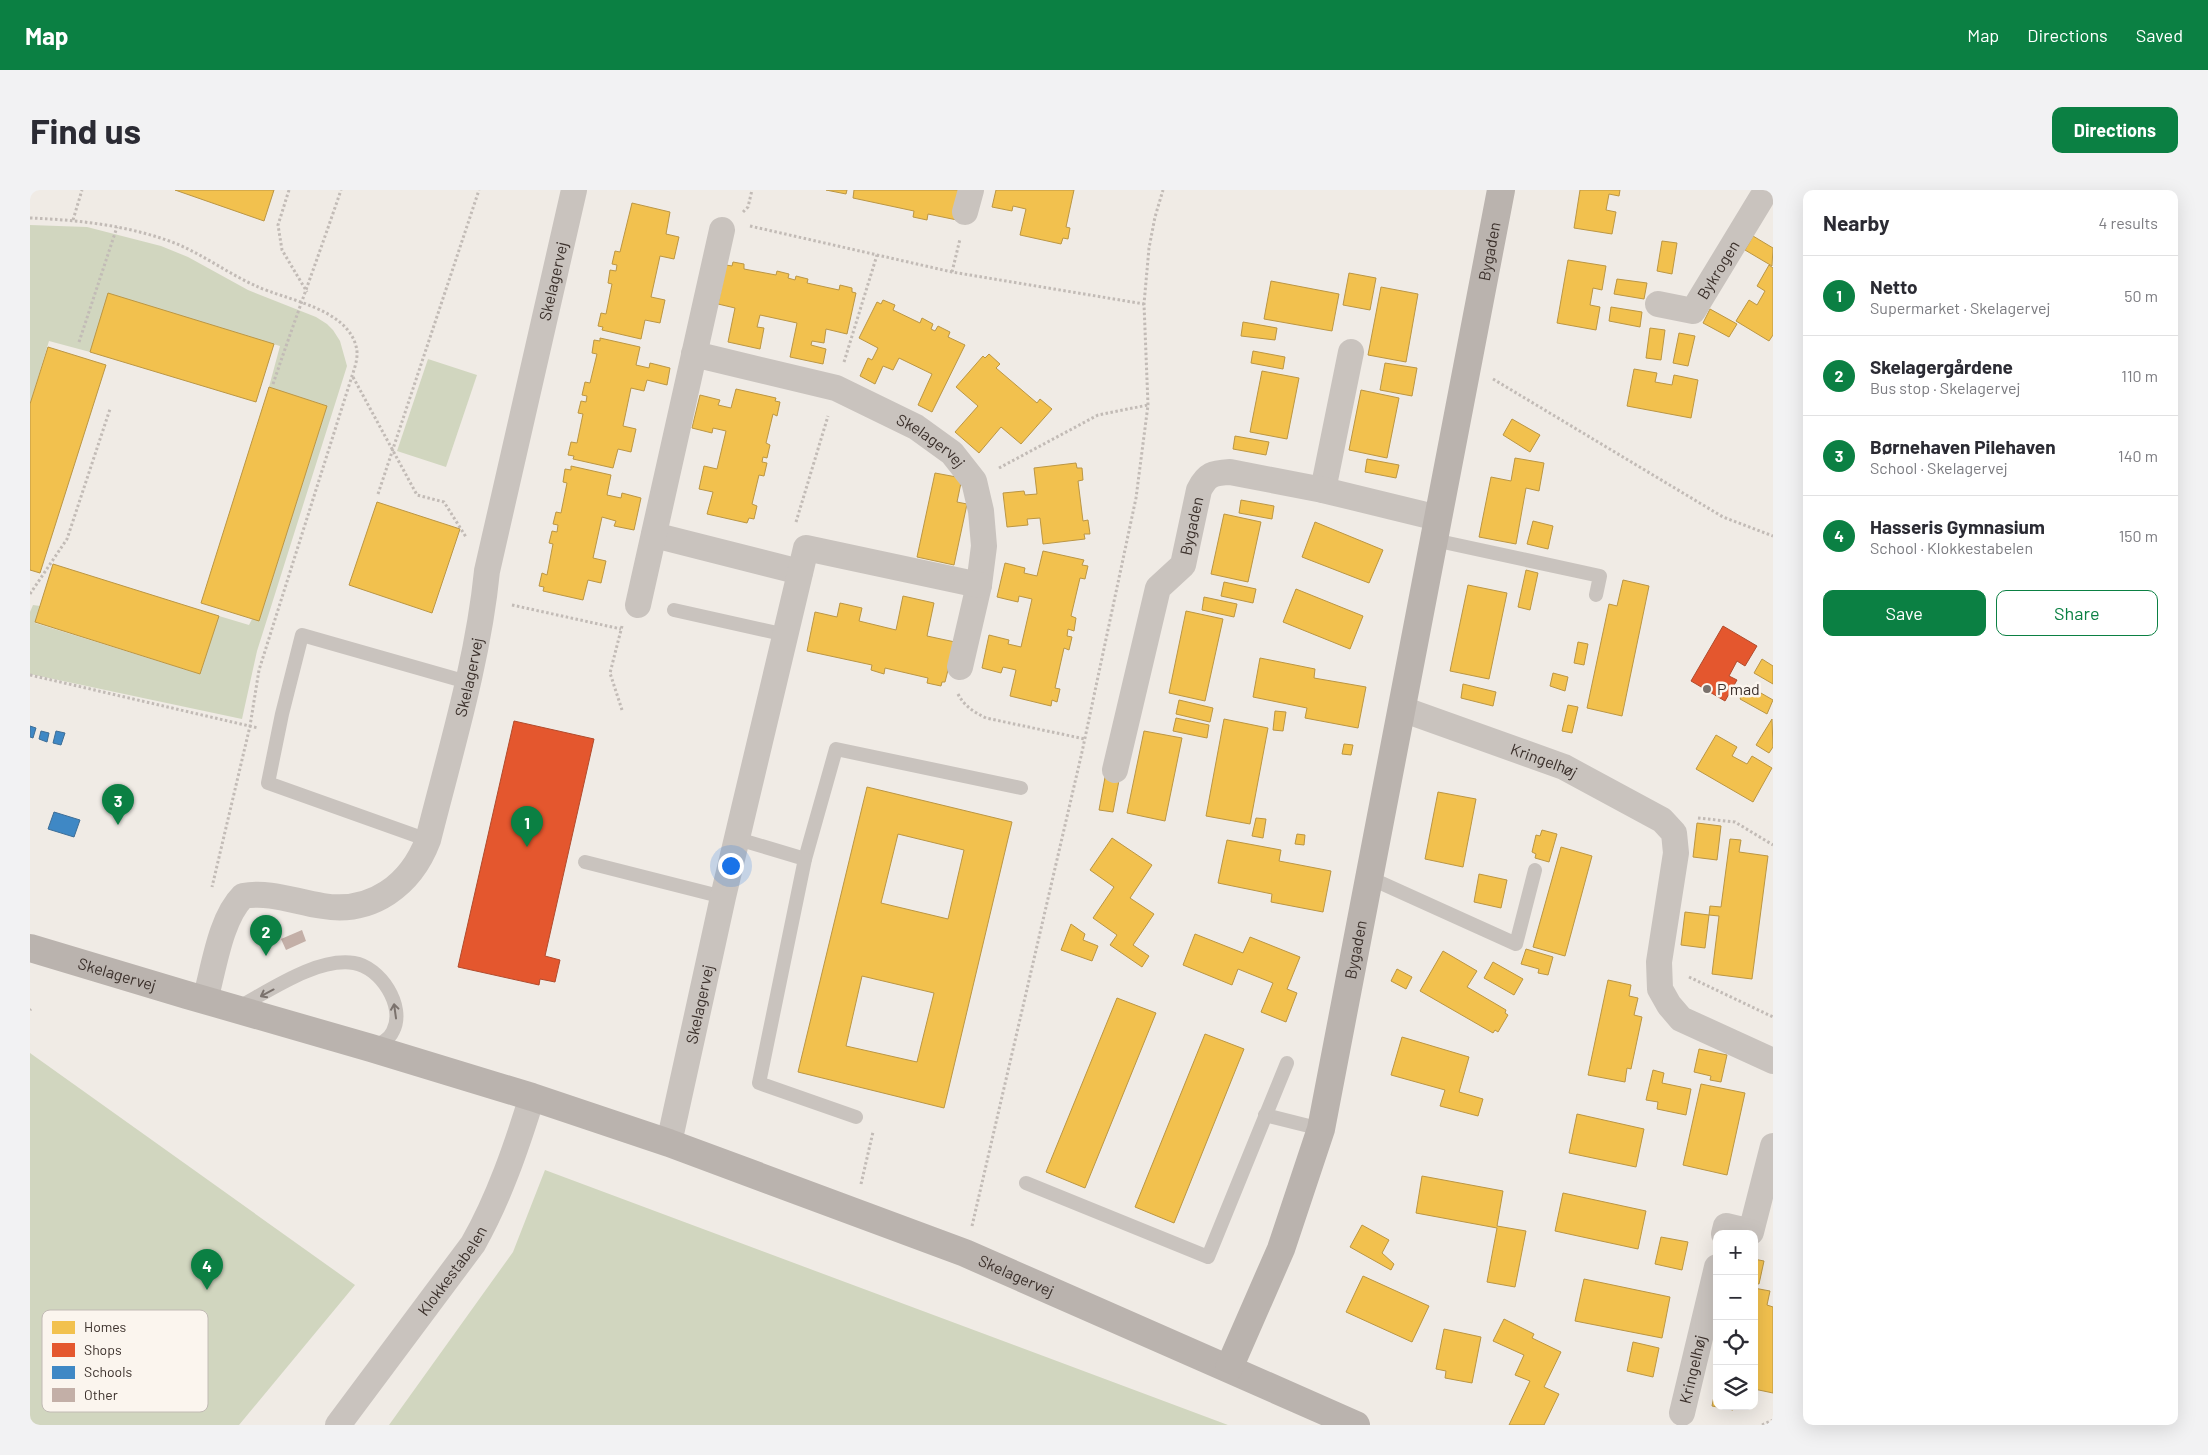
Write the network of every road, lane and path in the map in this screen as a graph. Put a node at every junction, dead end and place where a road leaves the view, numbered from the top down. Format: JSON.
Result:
{"nodes":[{"id":1,"x":82,"y":190,"type":"edge"},
{"id":2,"x":289,"y":190,"type":"edge"},
{"id":3,"x":341,"y":190,"type":"edge"},
{"id":4,"x":479,"y":190,"type":"edge"},
{"id":5,"x":574,"y":190,"type":"edge"},
{"id":6,"x":1164,"y":190,"type":"edge"},
{"id":7,"x":1501,"y":190,"type":"edge"},
{"id":8,"x":1760,"y":198,"type":"edge"},
{"id":9,"x":968,"y":201,"type":"edge"},
{"id":10,"x":30,"y":218,"type":"edge"},
{"id":11,"x":73,"y":220,"type":"junction"},
{"id":12,"x":117,"y":226,"type":"junction"},
{"id":13,"x":747,"y":226,"type":"dead end"},
{"id":14,"x":722,"y":230,"type":"dead end"},
{"id":15,"x":952,"y":272,"type":"junction"},
{"id":16,"x":307,"y":292,"type":"junction"},
{"id":17,"x":302,"y":302,"type":"junction"},
{"id":18,"x":1144,"y":304,"type":"junction"},
{"id":19,"x":1658,"y":304,"type":"dead end"},
{"id":20,"x":79,"y":342,"type":"dead end"},
{"id":21,"x":1351,"y":352,"type":"dead end"},
{"id":22,"x":694,"y":354,"type":"junction"},
{"id":23,"x":1466,"y":372,"type":"junction"},
{"id":24,"x":352,"y":376,"type":"junction"},
{"id":25,"x":273,"y":384,"type":"dead end"},
{"id":26,"x":1148,"y":405,"type":"junction"},
{"id":27,"x":110,"y":409,"type":"dead end"},
{"id":28,"x":392,"y":450,"type":"junction"},
{"id":29,"x":974,"y":481,"type":"junction"},
{"id":30,"x":1323,"y":490,"type":"junction"},
{"id":31,"x":378,"y":494,"type":"dead end"},
{"id":32,"x":1436,"y":529,"type":"junction"},
{"id":33,"x":654,"y":535,"type":"junction"},
{"id":34,"x":1773,"y":536,"type":"edge"},
{"id":35,"x":488,"y":571,"type":"junction"},
{"id":36,"x":800,"y":572,"type":"junction"},
{"id":37,"x":979,"y":585,"type":"junction"},
{"id":38,"x":30,"y":594,"type":"edge"},
{"id":39,"x":1596,"y":595,"type":"dead end"},
{"id":40,"x":484,"y":599,"type":"junction"},
{"id":41,"x":638,"y":605,"type":"joint"},
{"id":42,"x":674,"y":610,"type":"dead end"},
{"id":43,"x":621,"y":629,"type":"junction"},
{"id":44,"x":786,"y":634,"type":"junction"},
{"id":45,"x":960,"y":667,"type":"joint"},
{"id":46,"x":30,"y":675,"type":"edge"},
{"id":47,"x":467,"y":682,"type":"junction"},
{"id":48,"x":622,"y":710,"type":"dead end"},
{"id":49,"x":1402,"y":710,"type":"junction"},
{"id":50,"x":250,"y":726,"type":"junction"},
{"id":51,"x":278,"y":733,"type":"junction"},
{"id":52,"x":1085,"y":738,"type":"junction"},
{"id":53,"x":1115,"y":770,"type":"dead end"},
{"id":54,"x":1021,"y":788,"type":"dead end"},
{"id":55,"x":1674,"y":833,"type":"junction"},
{"id":56,"x":738,"y":839,"type":"junction"},
{"id":57,"x":428,"y":840,"type":"junction"},
{"id":58,"x":1773,"y":845,"type":"edge"},
{"id":59,"x":805,"y":859,"type":"junction"},
{"id":60,"x":585,"y":862,"type":"dead end"},
{"id":61,"x":1535,"y":870,"type":"dead end"},
{"id":62,"x":1370,"y":878,"type":"junction"},
{"id":63,"x":212,"y":889,"type":"dead end"},
{"id":64,"x":723,"y":897,"type":"junction"},
{"id":65,"x":30,"y":948,"type":"edge"},
{"id":66,"x":1659,"y":962,"type":"junction"},
{"id":67,"x":205,"y":1000,"type":"junction"},
{"id":68,"x":236,"y":1009,"type":"junction"},
{"id":69,"x":1773,"y":1017,"type":"edge"},
{"id":70,"x":371,"y":1048,"type":"junction"},
{"id":71,"x":1773,"y":1061,"type":"edge"},
{"id":72,"x":1287,"y":1063,"type":"dead end"},
{"id":73,"x":532,"y":1097,"type":"junction"},
{"id":74,"x":1266,"y":1115,"type":"junction"},
{"id":75,"x":856,"y":1117,"type":"joint"},
{"id":76,"x":1321,"y":1129,"type":"junction"},
{"id":77,"x":669,"y":1143,"type":"junction"},
{"id":78,"x":1773,"y":1146,"type":"edge"},
{"id":79,"x":1026,"y":1183,"type":"dead end"},
{"id":80,"x":854,"y":1212,"type":"junction"},
{"id":81,"x":1725,"y":1230,"type":"edge"},
{"id":82,"x":1743,"y":1230,"type":"edge"},
{"id":83,"x":1752,"y":1230,"type":"edge"},
{"id":84,"x":966,"y":1252,"type":"junction"},
{"id":85,"x":1715,"y":1275,"type":"edge"},
{"id":86,"x":1229,"y":1368,"type":"junction"},
{"id":87,"x":1682,"y":1413,"type":"dead end"},
{"id":88,"x":1773,"y":1420,"type":"edge"},
{"id":89,"x":338,"y":1425,"type":"edge"},
{"id":90,"x":1356,"y":1425,"type":"edge"},
{"id":91,"x":1762,"y":1425,"type":"edge"}],
"edges":[{"from":1,"to":11,"type":"path"},
{"from":2,"to":16,"type":"path"},
{"from":3,"to":16,"type":"path"},
{"from":4,"to":28,"type":"path"},
{"from":5,"to":35,"type":"street","name":"Skelagervej"},
{"from":6,"to":18,"type":"path"},
{"from":7,"to":23,"type":"street","name":"Bygaden"},
{"from":8,"to":19,"type":"street","name":"Bykrogen"},
{"from":9,"to":15,"type":"path"},
{"from":10,"to":11,"type":"path"},
{"from":11,"to":12,"type":"path"},
{"from":12,"to":17,"type":"path"},
{"from":12,"to":20,"type":"path"},
{"from":13,"to":15,"type":"path"},
{"from":14,"to":22,"type":"street"},
{"from":15,"to":18,"type":"path"},
{"from":16,"to":17,"type":"path"},
{"from":17,"to":24,"type":"path"},
{"from":17,"to":25,"type":"path"},
{"from":18,"to":26,"type":"path"},
{"from":21,"to":30,"type":"street"},
{"from":22,"to":29,"type":"street","name":"Skelagervej"},
{"from":22,"to":33,"type":"street"},
{"from":23,"to":32,"type":"street","name":"Bygaden"},
{"from":23,"to":34,"type":"path"},
{"from":24,"to":28,"type":"path"},
{"from":24,"to":50,"type":"path"},
{"from":26,"to":29,"type":"path"},
{"from":26,"to":52,"type":"path"},
{"from":27,"to":38,"type":"path"},
{"from":28,"to":31,"type":"path"},
{"from":28,"to":35,"type":"path"},
{"from":29,"to":37,"type":"street","name":"Skelagervej"},
{"from":30,"to":32,"type":"street","name":"Bygaden"},
{"from":30,"to":53,"type":"street","name":"Bygaden"},
{"from":32,"to":39,"type":"lane"},
{"from":32,"to":49,"type":"street","name":"Bygaden"},
{"from":33,"to":36,"type":"street"},
{"from":33,"to":41,"type":"street"},
{"from":35,"to":40,"type":"street","name":"Skelagervej"},
{"from":36,"to":37,"type":"street","name":"Skelagervej"},
{"from":36,"to":44,"type":"street","name":"Skelagervej"},
{"from":37,"to":45,"type":"street","name":"Skelagervej"},
{"from":40,"to":43,"type":"path"},
{"from":40,"to":47,"type":"street","name":"Skelagervej"},
{"from":41,"to":43,"type":"path"},
{"from":42,"to":44,"type":"lane"},
{"from":43,"to":48,"type":"path"},
{"from":44,"to":56,"type":"street","name":"Skelagervej"},
{"from":45,"to":52,"type":"path"},
{"from":46,"to":50,"type":"path"},
{"from":47,"to":51,"type":"lane"},
{"from":47,"to":57,"type":"street","name":"Skelagervej"},
{"from":49,"to":55,"type":"street","name":"Kringelhøj"},
{"from":49,"to":62,"type":"street","name":"Bygaden"},
{"from":50,"to":51,"type":"path"},
{"from":50,"to":63,"type":"path"},
{"from":51,"to":57,"type":"lane"},
{"from":52,"to":84,"type":"path"},
{"from":54,"to":59,"type":"lane"},
{"from":55,"to":58,"type":"path"},
{"from":55,"to":66,"type":"street"},
{"from":56,"to":59,"type":"lane"},
{"from":56,"to":64,"type":"street","name":"Skelagervej"},
{"from":57,"to":67,"type":"street","name":"Skelagervej"},
{"from":59,"to":75,"type":"lane"},
{"from":60,"to":64,"type":"lane"},
{"from":61,"to":62,"type":"lane"},
{"from":62,"to":76,"type":"street","name":"Bygaden"},
{"from":64,"to":77,"type":"street","name":"Skelagervej"},
{"from":65,"to":67,"type":"street","name":"Skelagervej"},
{"from":66,"to":69,"type":"path"},
{"from":66,"to":71,"type":"street"},
{"from":67,"to":68,"type":"street","name":"Skelagervej"},
{"from":68,"to":70,"type":"street","name":"Skelagervej"},
{"from":70,"to":68,"type":"lane","one_way":true},
{"from":70,"to":73,"type":"street","name":"Skelagervej"},
{"from":72,"to":74,"type":"lane"},
{"from":73,"to":77,"type":"street","name":"Skelagervej"},
{"from":73,"to":89,"type":"street","name":"Klokkestabelen"},
{"from":74,"to":76,"type":"lane"},
{"from":74,"to":79,"type":"lane"},
{"from":75,"to":80,"type":"path"},
{"from":76,"to":86,"type":"street","name":"Bygaden"},
{"from":77,"to":80,"type":"street","name":"Skelagervej"},
{"from":78,"to":83,"type":"street"},
{"from":80,"to":84,"type":"street","name":"Skelagervej"},
{"from":81,"to":82,"type":"street"},
{"from":84,"to":86,"type":"street","name":"Skelagervej"},
{"from":85,"to":87,"type":"street","name":"Kringelhøj"},
{"from":86,"to":90,"type":"street","name":"Skelagervej"},
{"from":88,"to":91,"type":"path"}]}
